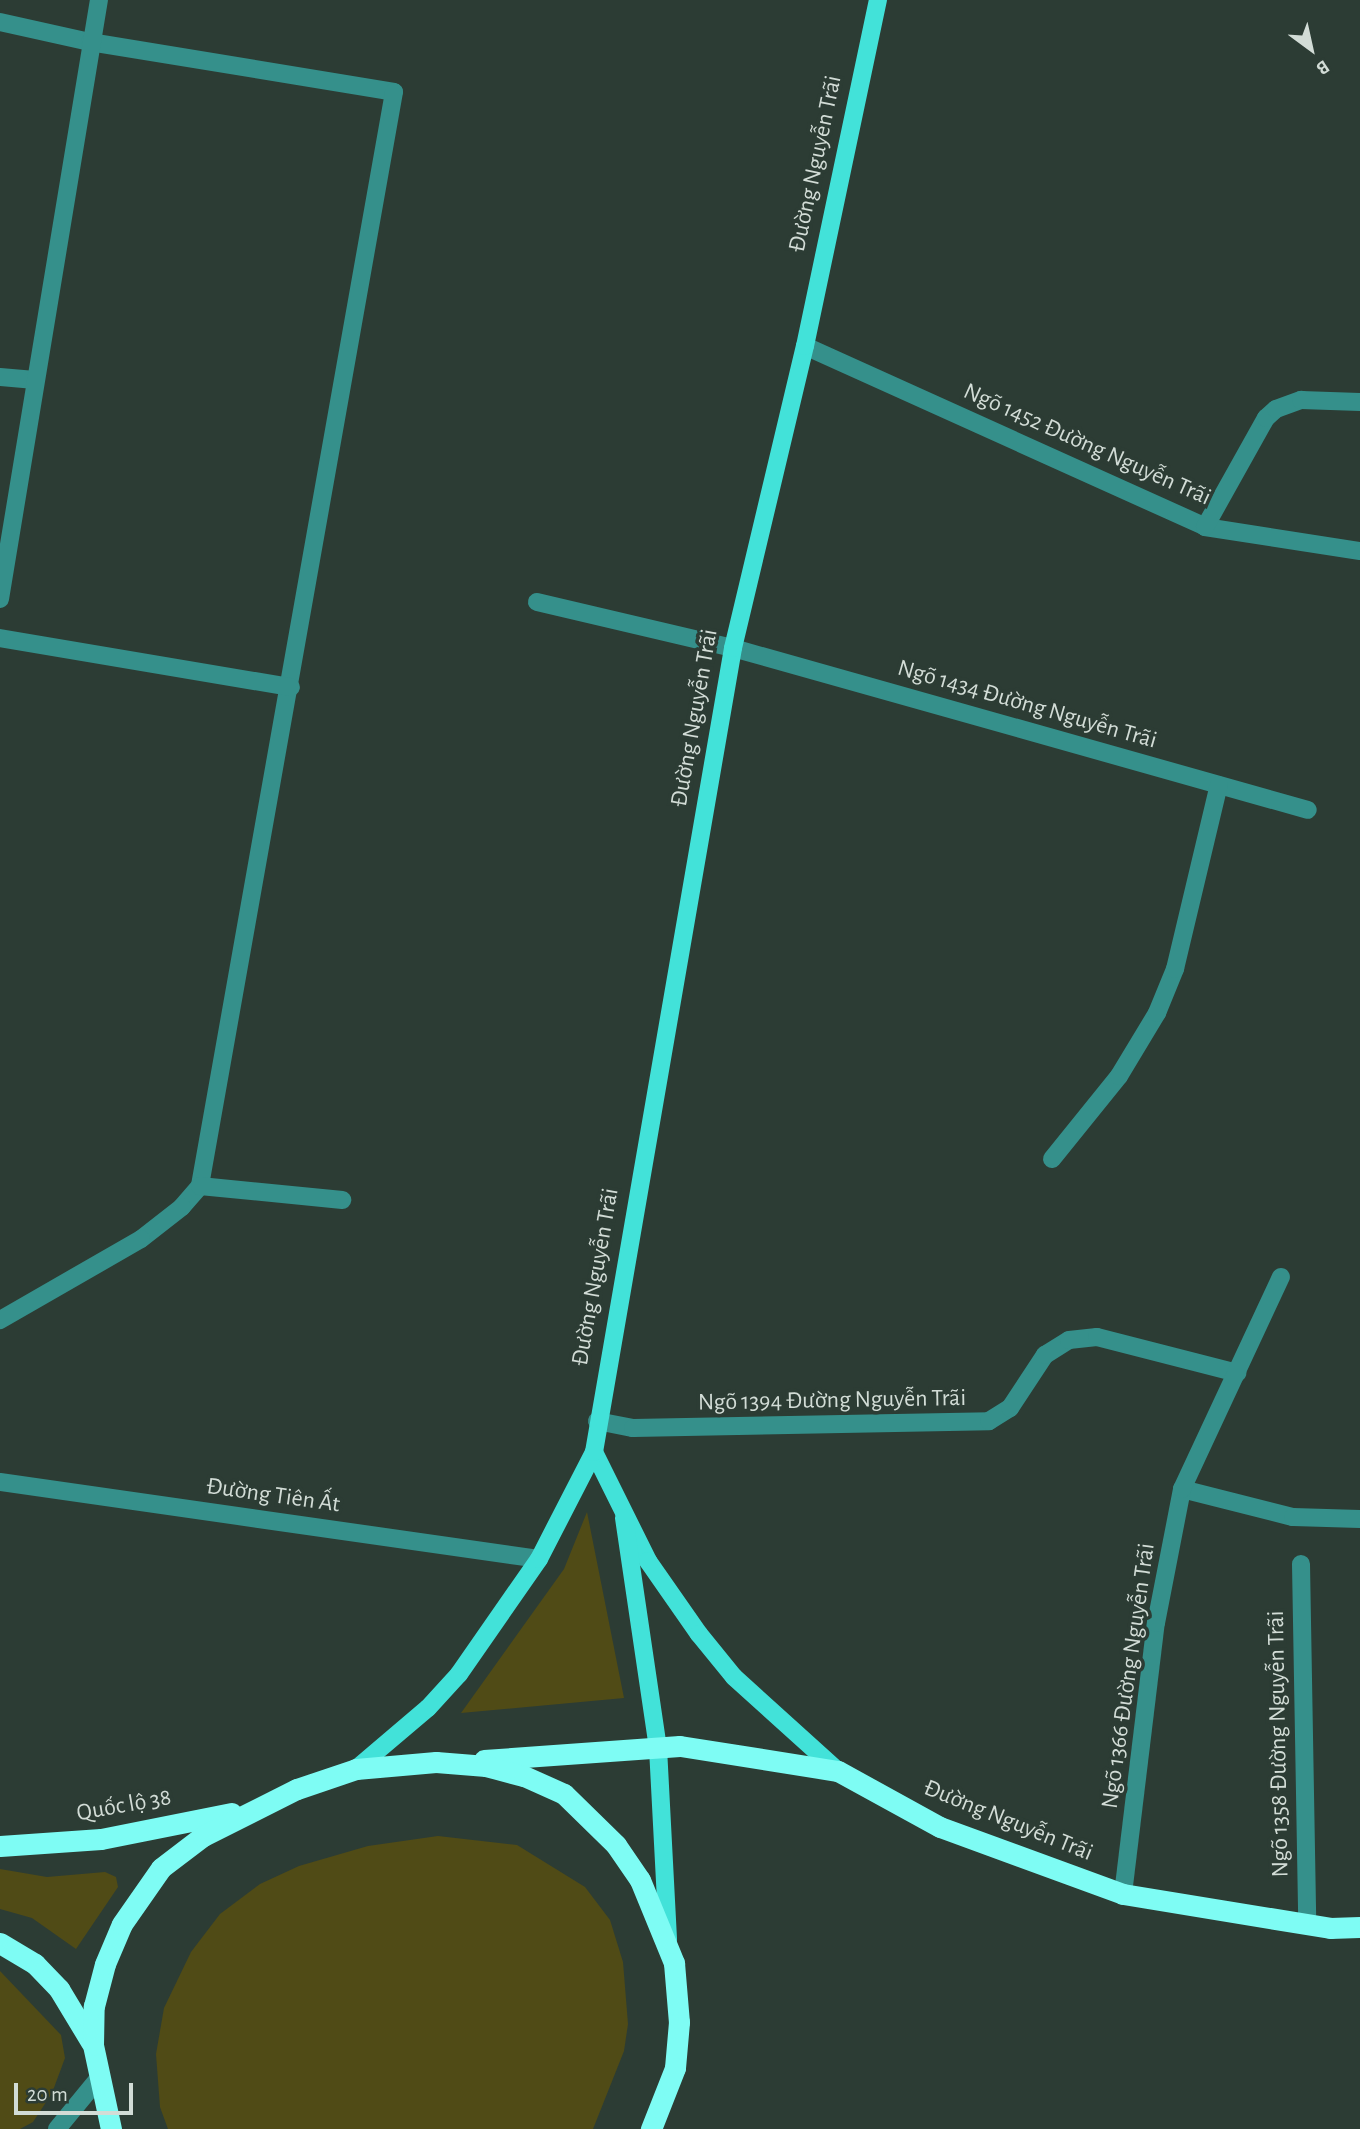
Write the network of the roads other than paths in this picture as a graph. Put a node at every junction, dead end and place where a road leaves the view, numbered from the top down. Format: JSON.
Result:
{"nodes":[{"id":1,"x":99,"y":0,"type":"edge"},
{"id":2,"x":878,"y":0,"type":"edge"},
{"id":3,"x":0,"y":22,"type":"edge"},
{"id":4,"x":90,"y":42,"type":"junction"},
{"id":5,"x":806,"y":346,"type":"junction"},
{"id":6,"x":0,"y":377,"type":"edge"},
{"id":7,"x":35,"y":380,"type":"junction"},
{"id":8,"x":1360,"y":402,"type":"edge"},
{"id":9,"x":1205,"y":527,"type":"junction"},
{"id":10,"x":1360,"y":551,"type":"edge"},
{"id":11,"x":0,"y":599,"type":"edge"},
{"id":12,"x":537,"y":601,"type":"dead end"},
{"id":13,"x":0,"y":638,"type":"edge"},
{"id":14,"x":733,"y":648,"type":"junction"},
{"id":15,"x":291,"y":687,"type":"junction"},
{"id":16,"x":1219,"y":785,"type":"junction"},
{"id":17,"x":1308,"y":810,"type":"dead end"},
{"id":18,"x":1052,"y":1158,"type":"dead end"},
{"id":19,"x":200,"y":1186,"type":"junction"},
{"id":20,"x":342,"y":1200,"type":"dead end"},
{"id":21,"x":1281,"y":1277,"type":"dead end"},
{"id":22,"x":0,"y":1320,"type":"edge"},
{"id":23,"x":1237,"y":1373,"type":"junction"},
{"id":24,"x":597,"y":1421,"type":"junction"},
{"id":25,"x":594,"y":1452,"type":"junction"},
{"id":26,"x":0,"y":1482,"type":"edge"},
{"id":27,"x":1182,"y":1489,"type":"junction"},
{"id":28,"x":624,"y":1518,"type":"junction"},
{"id":29,"x":1360,"y":1519,"type":"edge"},
{"id":30,"x":539,"y":1559,"type":"junction"},
{"id":31,"x":1301,"y":1564,"type":"dead end"},
{"id":32,"x":657,"y":1748,"type":"junction"},
{"id":33,"x":450,"y":1763,"type":"junction"},
{"id":34,"x":356,"y":1769,"type":"junction"},
{"id":35,"x":838,"y":1772,"type":"junction"},
{"id":36,"x":257,"y":1808,"type":"junction"},
{"id":37,"x":0,"y":1846,"type":"edge"},
{"id":38,"x":1123,"y":1894,"type":"junction"},
{"id":39,"x":1307,"y":1924,"type":"junction"},
{"id":40,"x":1360,"y":1927,"type":"edge"},
{"id":41,"x":0,"y":1943,"type":"edge"},
{"id":42,"x":668,"y":1943,"type":"junction"},
{"id":43,"x":93,"y":2045,"type":"junction"},
{"id":44,"x":98,"y":2079,"type":"junction"},
{"id":45,"x":57,"y":2129,"type":"edge"},
{"id":46,"x":111,"y":2129,"type":"edge"},
{"id":47,"x":651,"y":2129,"type":"edge"}],
"edges":[{"from":1,"to":4,"type":"street"},
{"from":2,"to":5,"type":"main road","name":"Đường Nguyễn Trãi"},
{"from":3,"to":4,"type":"street"},
{"from":4,"to":7,"type":"street"},
{"from":4,"to":15,"type":"street"},
{"from":5,"to":9,"type":"street","name":"Ngõ 1452 Đường Nguyễn Trãi"},
{"from":5,"to":14,"type":"main road","name":"Đường Nguyễn Trãi"},
{"from":6,"to":7,"type":"street"},
{"from":7,"to":11,"type":"street"},
{"from":8,"to":9,"type":"street"},
{"from":9,"to":10,"type":"street","name":"Ngõ 1452 Đường Nguyễn Trãi"},
{"from":12,"to":14,"type":"street","name":"Ngõ 1434 Đường Nguyễn Trãi"},
{"from":13,"to":15,"type":"street"},
{"from":14,"to":16,"type":"street","name":"Ngõ 1434 Đường Nguyễn Trãi"},
{"from":14,"to":24,"type":"main road","name":"Đường Nguyễn Trãi"},
{"from":15,"to":19,"type":"street"},
{"from":16,"to":17,"type":"street","name":"Ngõ 1434 Đường Nguyễn Trãi"},
{"from":16,"to":18,"type":"street"},
{"from":19,"to":20,"type":"street"},
{"from":19,"to":22,"type":"street"},
{"from":21,"to":23,"type":"street","name":"Ngõ 1366 Đường Nguyễn Trãi"},
{"from":23,"to":24,"type":"street","name":"Ngõ 1394 Đường Nguyễn Trãi"},
{"from":23,"to":27,"type":"street","name":"Ngõ 1366 Đường Nguyễn Trãi"},
{"from":24,"to":25,"type":"main road","name":"Đường Nguyễn Trãi"},
{"from":25,"to":28,"type":"main road","name":"Đường Nguyễn Trãi"},
{"from":25,"to":30,"type":"main road","name":"Đường Nguyễn Trãi"},
{"from":26,"to":30,"type":"street","name":"Đường Tiên Ất"},
{"from":27,"to":29,"type":"street"},
{"from":27,"to":38,"type":"street","name":"Ngõ 1366 Đường Nguyễn Trãi"},
{"from":28,"to":32,"type":"main road"},
{"from":28,"to":35,"type":"main road","name":"Đường Nguyễn Trãi"},
{"from":30,"to":34,"type":"main road","name":"Đường Nguyễn Trãi"},
{"from":31,"to":39,"type":"street","name":"Ngõ 1358 Đường Nguyễn Trãi"},
{"from":32,"to":33,"type":"highway"},
{"from":32,"to":35,"type":"highway"},
{"from":32,"to":42,"type":"main road"},
{"from":33,"to":34,"type":"highway"},
{"from":33,"to":42,"type":"highway"},
{"from":34,"to":36,"type":"highway"},
{"from":35,"to":38,"type":"highway","name":"Đường Nguyễn Trãi"},
{"from":36,"to":37,"type":"highway","name":"Quốc lộ 38"},
{"from":36,"to":43,"type":"highway"},
{"from":38,"to":39,"type":"highway","name":"Đường Nguyễn Trãi"},
{"from":39,"to":40,"type":"highway","name":"Đường Nguyễn Trãi"},
{"from":41,"to":43,"type":"highway"},
{"from":42,"to":47,"type":"highway"},
{"from":43,"to":44,"type":"highway"},
{"from":44,"to":45,"type":"street"},
{"from":44,"to":46,"type":"highway"}]}
